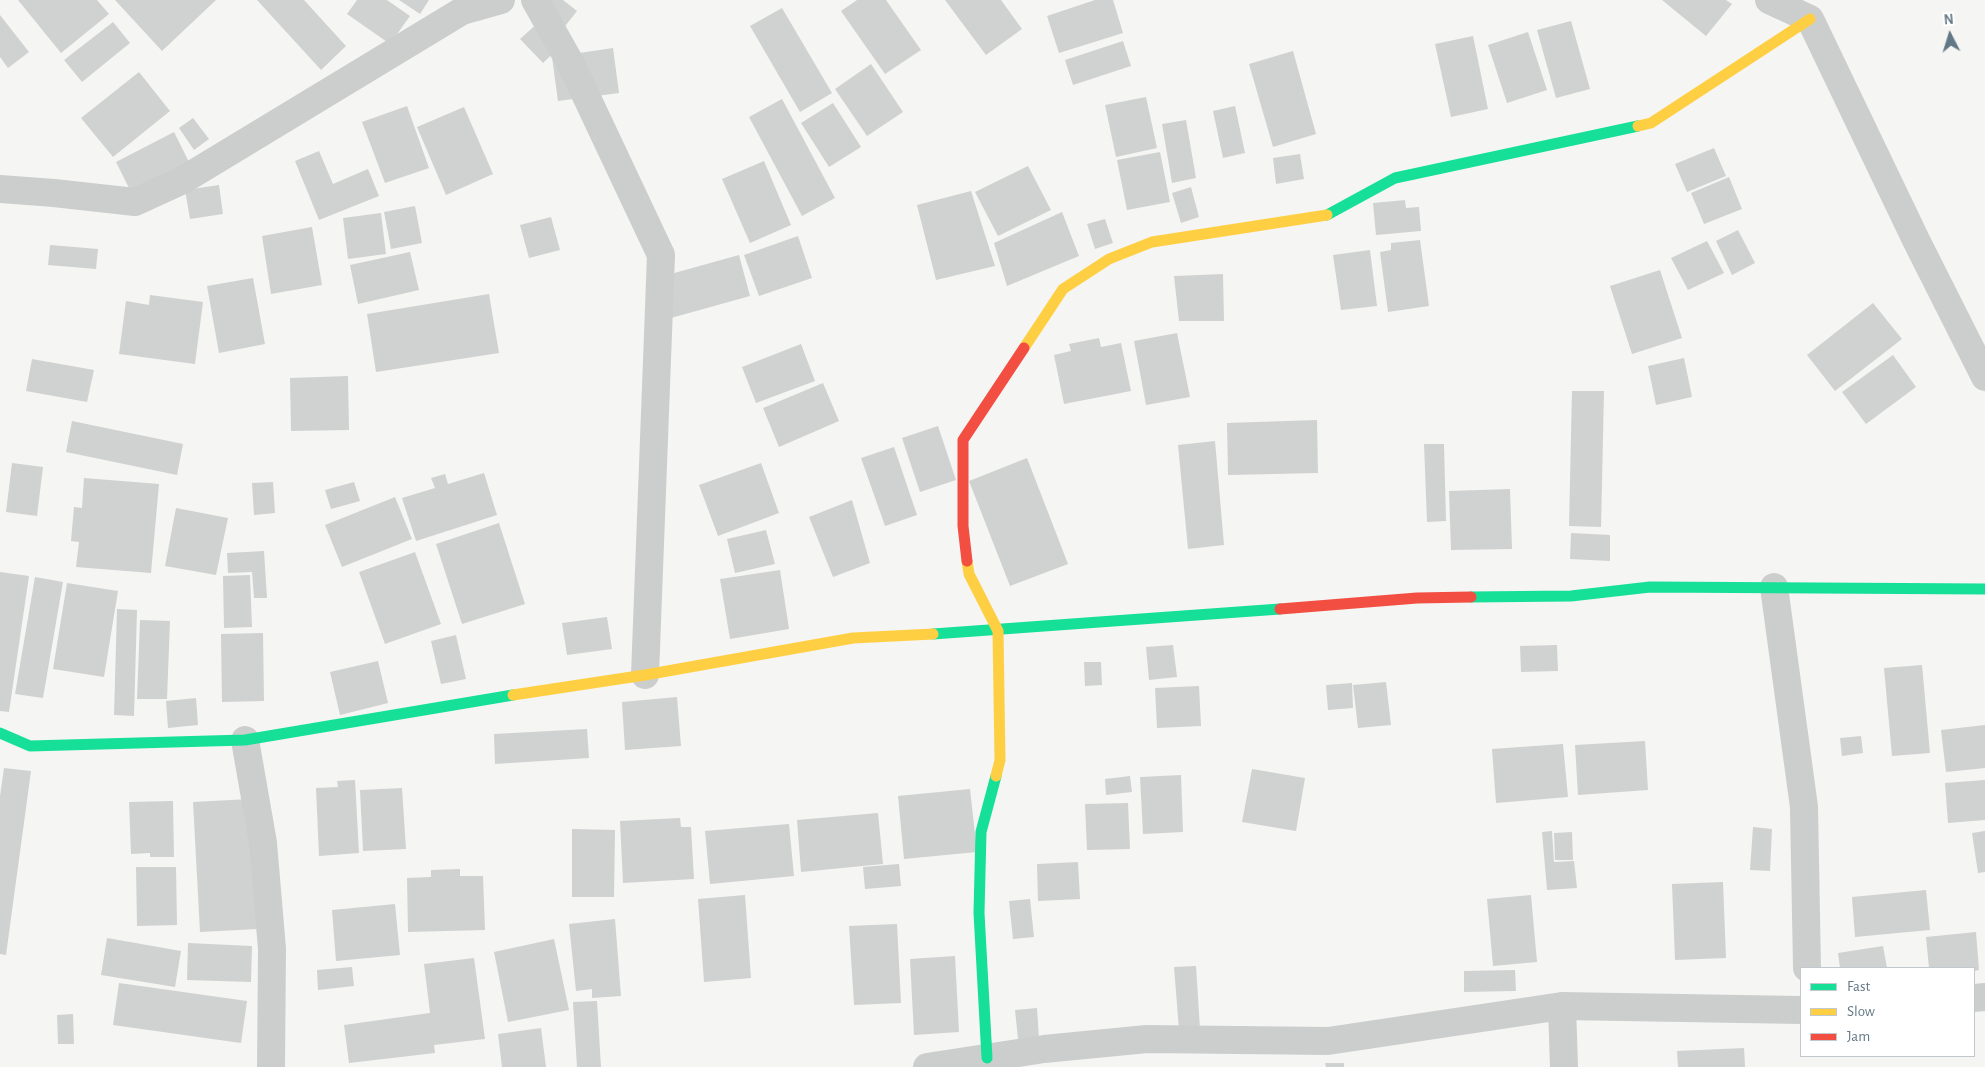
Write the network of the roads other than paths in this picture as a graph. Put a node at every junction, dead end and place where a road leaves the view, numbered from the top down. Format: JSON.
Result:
{"nodes":[{"id":1,"x":501,"y":0,"type":"edge"},
{"id":2,"x":535,"y":0,"type":"edge"},
{"id":3,"x":1769,"y":0,"type":"edge"},
{"id":4,"x":1810,"y":20,"type":"junction"},
{"id":5,"x":0,"y":189,"type":"edge"},
{"id":6,"x":1985,"y":377,"type":"edge"},
{"id":7,"x":1774,"y":587,"type":"junction"},
{"id":8,"x":1985,"y":589,"type":"edge"},
{"id":9,"x":998,"y":631,"type":"junction"},
{"id":10,"x":645,"y":675,"type":"junction"},
{"id":11,"x":0,"y":733,"type":"edge"},
{"id":12,"x":245,"y":740,"type":"junction"},
{"id":13,"x":1806,"y":967,"type":"edge"},
{"id":14,"x":1562,"y":1006,"type":"junction"},
{"id":15,"x":1800,"y":1010,"type":"edge"},
{"id":16,"x":987,"y":1058,"type":"junction"},
{"id":17,"x":271,"y":1067,"type":"edge"},
{"id":18,"x":927,"y":1067,"type":"edge"},
{"id":19,"x":1564,"y":1067,"type":"edge"}],
"edges":[{"from":1,"to":5,"type":"street"},
{"from":2,"to":10,"type":"street"},
{"from":3,"to":4,"type":"street"},
{"from":4,"to":6,"type":"street"},
{"from":4,"to":9,"type":"street"},
{"from":7,"to":8,"type":"street"},
{"from":7,"to":9,"type":"street"},
{"from":7,"to":13,"type":"street"},
{"from":9,"to":10,"type":"street"},
{"from":9,"to":16,"type":"street"},
{"from":10,"to":12,"type":"street"},
{"from":11,"to":12,"type":"street"},
{"from":12,"to":17,"type":"street"},
{"from":14,"to":15,"type":"street"},
{"from":14,"to":16,"type":"street"},
{"from":14,"to":19,"type":"street"},
{"from":16,"to":18,"type":"street"}]}
